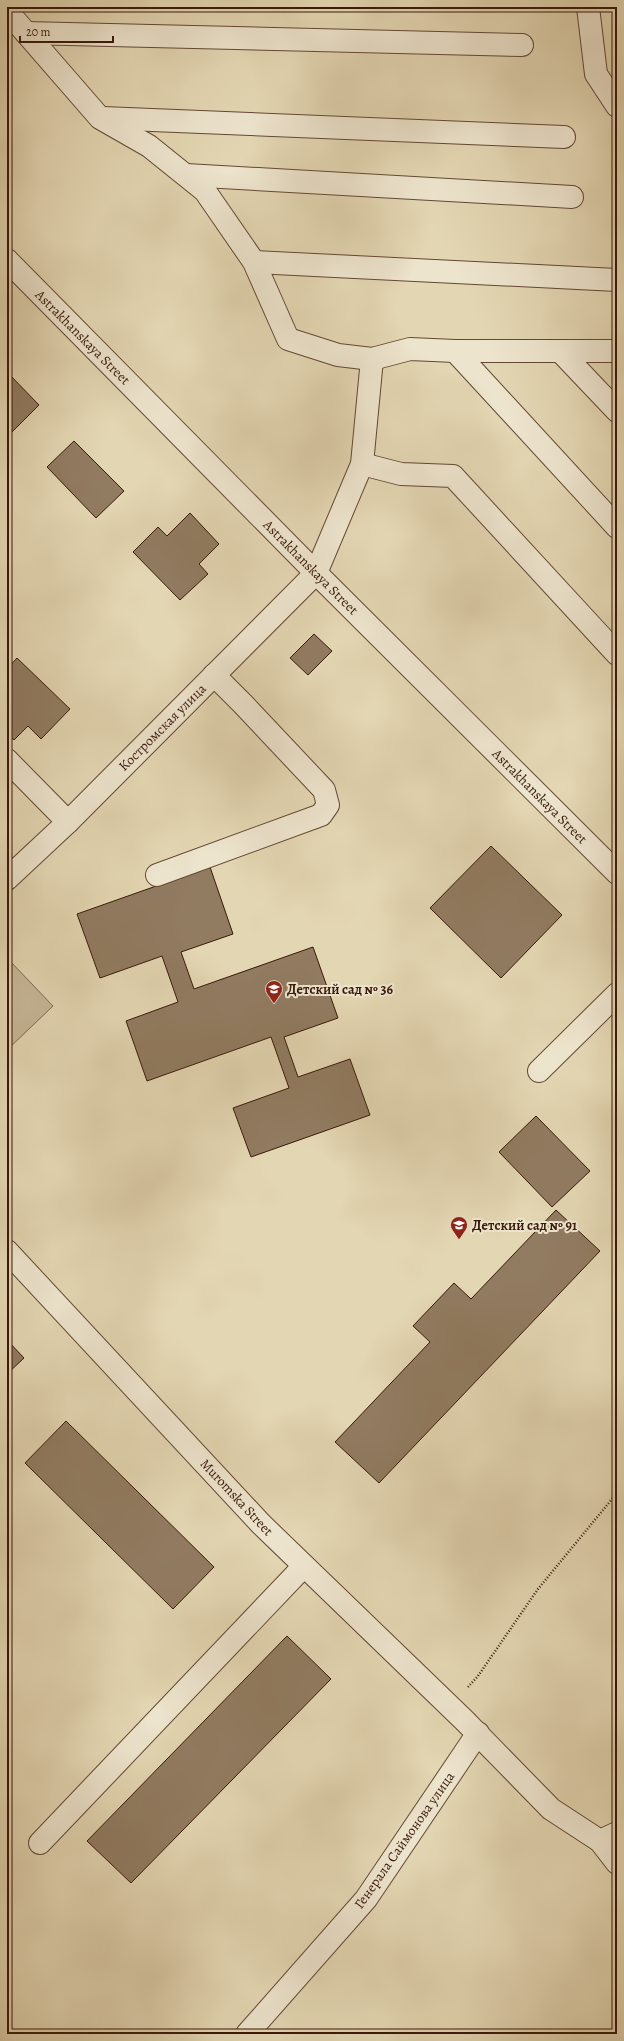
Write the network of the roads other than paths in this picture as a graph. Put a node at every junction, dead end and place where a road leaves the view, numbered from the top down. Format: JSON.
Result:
{"nodes":[{"id":1,"x":588,"y":7,"type":"edge"},
{"id":2,"x":7,"y":11,"type":"edge"},
{"id":3,"x":26,"y":33,"type":"junction"},
{"id":4,"x":522,"y":45,"type":"dead end"},
{"id":5,"x":617,"y":106,"type":"edge"},
{"id":6,"x":100,"y":118,"type":"junction"},
{"id":7,"x":564,"y":137,"type":"dead end"},
{"id":8,"x":186,"y":175,"type":"junction"},
{"id":9,"x":572,"y":197,"type":"dead end"},
{"id":10,"x":7,"y":260,"type":"edge"},
{"id":11,"x":254,"y":262,"type":"junction"},
{"id":12,"x":617,"y":280,"type":"edge"},
{"id":13,"x":455,"y":351,"type":"junction"},
{"id":14,"x":560,"y":351,"type":"junction"},
{"id":15,"x":617,"y":351,"type":"edge"},
{"id":16,"x":372,"y":359,"type":"junction"},
{"id":17,"x":617,"y":411,"type":"edge"},
{"id":18,"x":362,"y":464,"type":"junction"},
{"id":19,"x":617,"y":526,"type":"edge"},
{"id":20,"x":316,"y":572,"type":"junction"},
{"id":21,"x":617,"y":654,"type":"edge"},
{"id":22,"x":214,"y":675,"type":"junction"},
{"id":23,"x":7,"y":760,"type":"edge"},
{"id":24,"x":68,"y":822,"type":"junction"},
{"id":25,"x":617,"y":873,"type":"edge"},
{"id":26,"x":157,"y":874,"type":"dead end"},
{"id":27,"x":7,"y":879,"type":"edge"},
{"id":28,"x":617,"y":994,"type":"edge"},
{"id":29,"x":539,"y":1071,"type":"dead end"},
{"id":30,"x":7,"y":1251,"type":"edge"},
{"id":31,"x":304,"y":1566,"type":"junction"},
{"id":32,"x":478,"y":1733,"type":"junction"},
{"id":33,"x":608,"y":1837,"type":"edge"},
{"id":34,"x":40,"y":1843,"type":"dead end"},
{"id":35,"x":617,"y":1863,"type":"edge"},
{"id":36,"x":247,"y":2034,"type":"edge"}],
"edges":[{"from":1,"to":5,"type":"street"},
{"from":2,"to":3,"type":"street"},
{"from":3,"to":4,"type":"street"},
{"from":3,"to":6,"type":"street"},
{"from":6,"to":7,"type":"street"},
{"from":6,"to":8,"type":"street"},
{"from":8,"to":9,"type":"street"},
{"from":8,"to":11,"type":"street"},
{"from":10,"to":20,"type":"street","name":"Astrakhanskaya Street"},
{"from":11,"to":12,"type":"street"},
{"from":11,"to":16,"type":"street"},
{"from":13,"to":14,"type":"street"},
{"from":13,"to":16,"type":"street"},
{"from":13,"to":19,"type":"street"},
{"from":14,"to":15,"type":"street"},
{"from":14,"to":17,"type":"street"},
{"from":16,"to":18,"type":"street"},
{"from":18,"to":20,"type":"street"},
{"from":18,"to":21,"type":"street"},
{"from":20,"to":22,"type":"street","name":"Костромская улица"},
{"from":20,"to":25,"type":"street","name":"Astrakhanskaya Street"},
{"from":22,"to":24,"type":"street","name":"Костромская улица"},
{"from":22,"to":26,"type":"street"},
{"from":23,"to":24,"type":"street"},
{"from":24,"to":27,"type":"street","name":"Костромская улица"},
{"from":28,"to":29,"type":"street"},
{"from":30,"to":31,"type":"street","name":"Muromska Street"},
{"from":31,"to":32,"type":"street","name":"Muromska Street"},
{"from":31,"to":34,"type":"street"},
{"from":32,"to":33,"type":"street","name":"Muromska Street"},
{"from":32,"to":36,"type":"street","name":"Генерала Саймонова улица"},
{"from":33,"to":35,"type":"street","name":"Muromska Street"}]}
